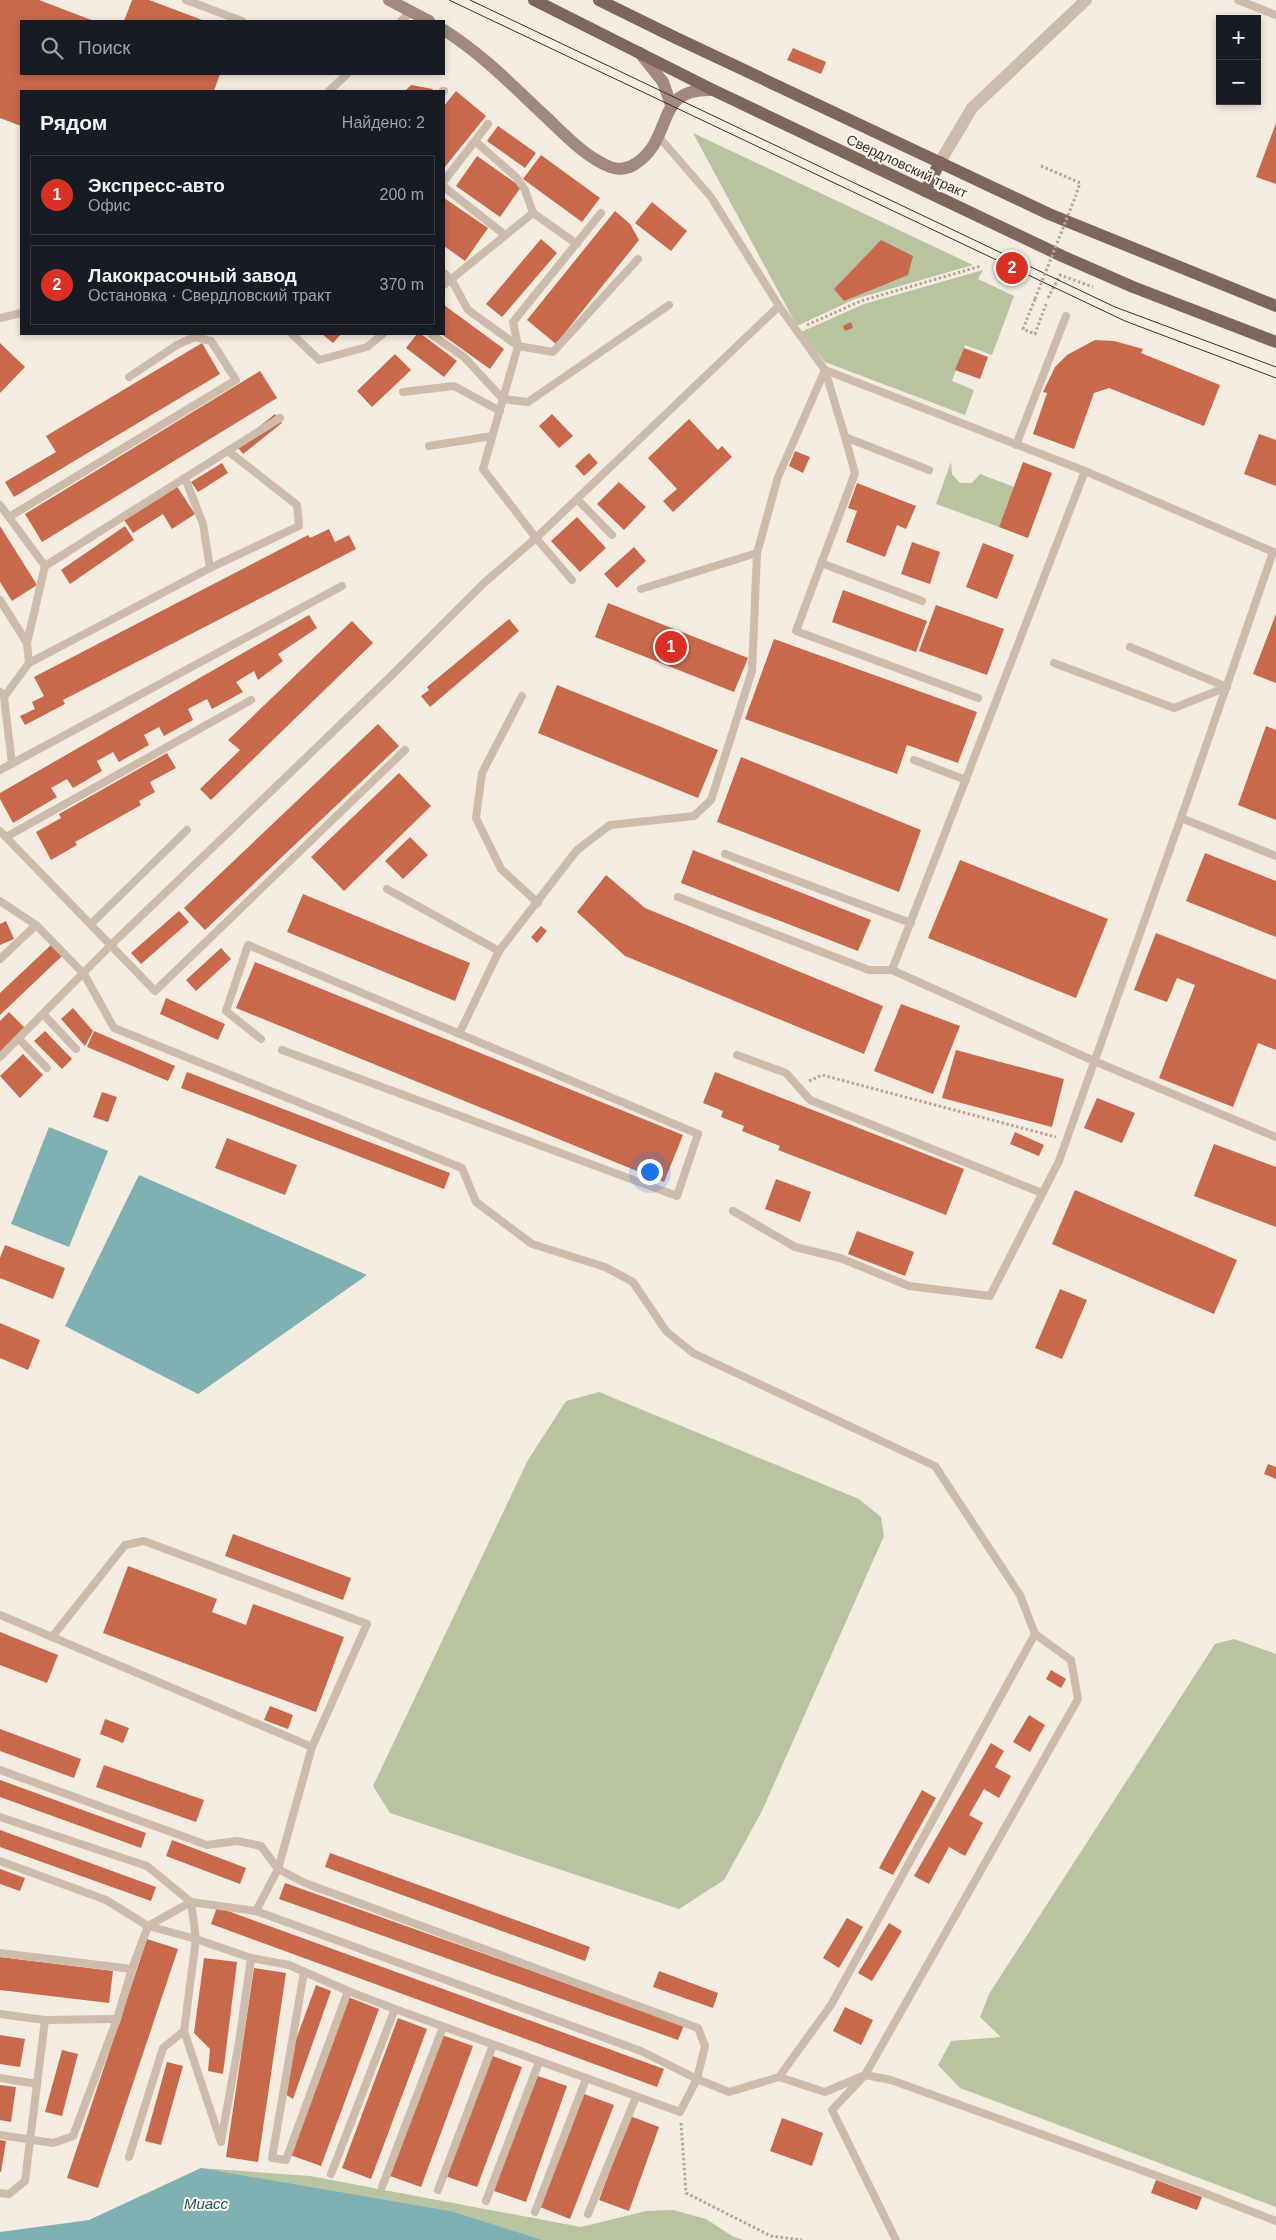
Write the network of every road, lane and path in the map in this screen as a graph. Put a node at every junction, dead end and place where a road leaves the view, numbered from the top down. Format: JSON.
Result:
{"nodes":[{"id":1,"x":186,"y":0,"type":"edge"},
{"id":2,"x":389,"y":0,"type":"edge"},
{"id":3,"x":534,"y":0,"type":"edge"},
{"id":4,"x":600,"y":0,"type":"edge"},
{"id":5,"x":1086,"y":0,"type":"edge"},
{"id":6,"x":1238,"y":0,"type":"edge"},
{"id":7,"x":411,"y":12,"type":"junction"},
{"id":8,"x":1276,"y":15,"type":"edge"},
{"id":9,"x":239,"y":20,"type":"edge"},
{"id":10,"x":402,"y":20,"type":"edge"},
{"id":11,"x":427,"y":20,"type":"edge"},
{"id":12,"x":445,"y":31,"type":"edge"},
{"id":13,"x":640,"y":54,"type":"junction"},
{"id":14,"x":346,"y":75,"type":"edge"},
{"id":15,"x":330,"y":90,"type":"edge"},
{"id":16,"x":713,"y":90,"type":"junction"},
{"id":17,"x":670,"y":105,"type":"junction"},
{"id":18,"x":488,"y":124,"type":"dead end"},
{"id":19,"x":659,"y":137,"type":"junction"},
{"id":20,"x":475,"y":141,"type":"junction"},
{"id":21,"x":940,"y":162,"type":"junction"},
{"id":22,"x":1041,"y":166,"type":"dead end"},
{"id":23,"x":445,"y":180,"type":"edge"},
{"id":24,"x":445,"y":188,"type":"edge"},
{"id":25,"x":925,"y":191,"type":"junction"},
{"id":26,"x":533,"y":213,"type":"junction"},
{"id":27,"x":602,"y":213,"type":"dead end"},
{"id":28,"x":505,"y":235,"type":"junction"},
{"id":29,"x":577,"y":244,"type":"junction"},
{"id":30,"x":638,"y":259,"type":"dead end"},
{"id":31,"x":981,"y":266,"type":"dead end"},
{"id":32,"x":445,"y":274,"type":"edge"},
{"id":33,"x":451,"y":279,"type":"junction"},
{"id":34,"x":445,"y":284,"type":"edge"},
{"id":35,"x":1096,"y":289,"type":"dead end"},
{"id":36,"x":1048,"y":298,"type":"dead end"},
{"id":37,"x":1046,"y":304,"type":"dead end"},
{"id":38,"x":669,"y":305,"type":"dead end"},
{"id":39,"x":779,"y":306,"type":"junction"},
{"id":40,"x":1276,"y":306,"type":"edge"},
{"id":41,"x":20,"y":313,"type":"edge"},
{"id":42,"x":1066,"y":316,"type":"dead end"},
{"id":43,"x":0,"y":318,"type":"edge"},
{"id":44,"x":796,"y":330,"type":"junction"},
{"id":45,"x":293,"y":335,"type":"edge"},
{"id":46,"x":382,"y":335,"type":"edge"},
{"id":47,"x":432,"y":335,"type":"edge"},
{"id":48,"x":1276,"y":342,"type":"edge"},
{"id":49,"x":518,"y":346,"type":"junction"},
{"id":50,"x":825,"y":370,"type":"junction"},
{"id":51,"x":129,"y":377,"type":"dead end"},
{"id":52,"x":403,"y":392,"type":"dead end"},
{"id":53,"x":503,"y":399,"type":"junction"},
{"id":54,"x":500,"y":411,"type":"junction"},
{"id":55,"x":280,"y":418,"type":"dead end"},
{"id":56,"x":492,"y":436,"type":"junction"},
{"id":57,"x":845,"y":437,"type":"junction"},
{"id":58,"x":1016,"y":445,"type":"junction"},
{"id":59,"x":429,"y":446,"type":"dead end"},
{"id":60,"x":228,"y":451,"type":"junction"},
{"id":61,"x":929,"y":470,"type":"dead end"},
{"id":62,"x":1085,"y":471,"type":"junction"},
{"id":63,"x":185,"y":478,"type":"junction"},
{"id":64,"x":577,"y":499,"type":"junction"},
{"id":65,"x":0,"y":505,"type":"edge"},
{"id":66,"x":9,"y":517,"type":"junction"},
{"id":67,"x":612,"y":536,"type":"dead end"},
{"id":68,"x":536,"y":538,"type":"junction"},
{"id":69,"x":1274,"y":552,"type":"edge"},
{"id":70,"x":757,"y":553,"type":"junction"},
{"id":71,"x":821,"y":563,"type":"junction"},
{"id":72,"x":46,"y":566,"type":"junction"},
{"id":73,"x":210,"y":568,"type":"junction"},
{"id":74,"x":572,"y":580,"type":"dead end"},
{"id":75,"x":342,"y":586,"type":"dead end"},
{"id":76,"x":641,"y":589,"type":"dead end"},
{"id":77,"x":0,"y":600,"type":"edge"},
{"id":78,"x":922,"y":601,"type":"dead end"},
{"id":79,"x":27,"y":643,"type":"junction"},
{"id":80,"x":1130,"y":647,"type":"dead end"},
{"id":81,"x":29,"y":663,"type":"junction"},
{"id":82,"x":1054,"y":663,"type":"dead end"},
{"id":83,"x":1226,"y":687,"type":"junction"},
{"id":84,"x":2,"y":694,"type":"edge"},
{"id":85,"x":522,"y":696,"type":"dead end"},
{"id":86,"x":978,"y":698,"type":"dead end"},
{"id":87,"x":250,"y":700,"type":"dead end"},
{"id":88,"x":405,"y":750,"type":"dead end"},
{"id":89,"x":914,"y":760,"type":"dead end"},
{"id":90,"x":12,"y":764,"type":"junction"},
{"id":91,"x":0,"y":770,"type":"edge"},
{"id":92,"x":966,"y":780,"type":"junction"},
{"id":93,"x":1181,"y":818,"type":"junction"},
{"id":94,"x":187,"y":830,"type":"dead end"},
{"id":95,"x":3,"y":834,"type":"edge"},
{"id":96,"x":725,"y":854,"type":"dead end"},
{"id":97,"x":1276,"y":856,"type":"edge"},
{"id":98,"x":387,"y":889,"type":"dead end"},
{"id":99,"x":678,"y":897,"type":"dead end"},
{"id":100,"x":538,"y":903,"type":"junction"},
{"id":101,"x":1,"y":904,"type":"edge"},
{"id":102,"x":910,"y":923,"type":"junction"},
{"id":103,"x":91,"y":924,"type":"junction"},
{"id":104,"x":36,"y":925,"type":"junction"},
{"id":105,"x":112,"y":944,"type":"junction"},
{"id":106,"x":499,"y":951,"type":"junction"},
{"id":107,"x":0,"y":959,"type":"edge"},
{"id":108,"x":892,"y":970,"type":"junction"},
{"id":109,"x":84,"y":974,"type":"junction"},
{"id":110,"x":43,"y":1014,"type":"junction"},
{"id":111,"x":459,"y":1034,"type":"junction"},
{"id":112,"x":19,"y":1038,"type":"junction"},
{"id":113,"x":261,"y":1040,"type":"dead end"},
{"id":114,"x":76,"y":1049,"type":"dead end"},
{"id":115,"x":282,"y":1050,"type":"dead end"},
{"id":116,"x":737,"y":1055,"type":"dead end"},
{"id":117,"x":0,"y":1057,"type":"edge"},
{"id":118,"x":1094,"y":1061,"type":"junction"},
{"id":119,"x":47,"y":1068,"type":"dead end"},
{"id":120,"x":798,"y":1086,"type":"junction"},
{"id":121,"x":1276,"y":1137,"type":"edge"},
{"id":122,"x":1066,"y":1140,"type":"junction"},
{"id":123,"x":1042,"y":1193,"type":"junction"},
{"id":124,"x":733,"y":1211,"type":"dead end"},
{"id":125,"x":0,"y":1615,"type":"edge"},
{"id":126,"x":1035,"y":1634,"type":"junction"},
{"id":127,"x":52,"y":1637,"type":"junction"},
{"id":128,"x":312,"y":1747,"type":"junction"},
{"id":129,"x":0,"y":1770,"type":"edge"},
{"id":130,"x":0,"y":1817,"type":"edge"},
{"id":131,"x":0,"y":1861,"type":"edge"},
{"id":132,"x":278,"y":1869,"type":"junction"},
{"id":133,"x":191,"y":1902,"type":"junction"},
{"id":134,"x":256,"y":1911,"type":"junction"},
{"id":135,"x":148,"y":1926,"type":"junction"},
{"id":136,"x":196,"y":1939,"type":"junction"},
{"id":137,"x":0,"y":1953,"type":"edge"},
{"id":138,"x":251,"y":1958,"type":"junction"},
{"id":139,"x":132,"y":1969,"type":"junction"},
{"id":140,"x":304,"y":1972,"type":"junction"},
{"id":141,"x":348,"y":1991,"type":"junction"},
{"id":142,"x":395,"y":2009,"type":"junction"},
{"id":143,"x":0,"y":2014,"type":"edge"},
{"id":144,"x":117,"y":2019,"type":"junction"},
{"id":145,"x":45,"y":2020,"type":"junction"},
{"id":146,"x":443,"y":2027,"type":"junction"},
{"id":147,"x":184,"y":2031,"type":"junction"},
{"id":148,"x":493,"y":2045,"type":"junction"},
{"id":149,"x":540,"y":2062,"type":"junction"},
{"id":150,"x":865,"y":2075,"type":"junction"},
{"id":151,"x":0,"y":2078,"type":"edge"},
{"id":152,"x":586,"y":2078,"type":"junction"},
{"id":153,"x":779,"y":2078,"type":"junction"},
{"id":154,"x":697,"y":2079,"type":"junction"},
{"id":155,"x":37,"y":2084,"type":"junction"},
{"id":156,"x":636,"y":2097,"type":"junction"},
{"id":157,"x":680,"y":2112,"type":"junction"},
{"id":158,"x":0,"y":2135,"type":"edge"},
{"id":159,"x":30,"y":2140,"type":"junction"},
{"id":160,"x":129,"y":2157,"type":"dead end"},
{"id":161,"x":331,"y":2174,"type":"dead end"},
{"id":162,"x":382,"y":2187,"type":"dead end"},
{"id":163,"x":438,"y":2190,"type":"dead end"},
{"id":164,"x":0,"y":2193,"type":"edge"},
{"id":165,"x":486,"y":2201,"type":"dead end"},
{"id":166,"x":535,"y":2212,"type":"dead end"},
{"id":167,"x":588,"y":2214,"type":"dead end"},
{"id":168,"x":1276,"y":2221,"type":"edge"},
{"id":169,"x":802,"y":2240,"type":"edge"},
{"id":170,"x":896,"y":2240,"type":"edge"}],
"edges":[{"from":1,"to":9,"type":"lane"},
{"from":2,"to":7,"type":"main road"},
{"from":3,"to":13,"type":"main road","name":"Свердловский тракт"},
{"from":4,"to":21,"type":"main road","name":"Свердловский тракт"},
{"from":5,"to":21,"type":"street"},
{"from":6,"to":8,"type":"lane"},
{"from":7,"to":10,"type":"lane"},
{"from":7,"to":11,"type":"main road"},
{"from":12,"to":19,"type":"main road"},
{"from":13,"to":16,"type":"main road","name":"Свердловский тракт"},
{"from":13,"to":17,"type":"main road"},
{"from":14,"to":15,"type":"lane"},
{"from":16,"to":17,"type":"main road"},
{"from":16,"to":25,"type":"main road","name":"Свердловский тракт"},
{"from":17,"to":19,"type":"main road"},
{"from":18,"to":20,"type":"lane"},
{"from":19,"to":39,"type":"lane"},
{"from":20,"to":23,"type":"lane"},
{"from":20,"to":26,"type":"lane"},
{"from":21,"to":25,"type":"main road"},
{"from":21,"to":40,"type":"main road","name":"Свердловский тракт"},
{"from":22,"to":37,"type":"path","bridge":true},
{"from":24,"to":28,"type":"lane"},
{"from":25,"to":48,"type":"main road","name":"Свердловский тракт"},
{"from":26,"to":28,"type":"lane"},
{"from":26,"to":29,"type":"lane"},
{"from":27,"to":29,"type":"lane"},
{"from":28,"to":33,"type":"lane"},
{"from":29,"to":49,"type":"lane"},
{"from":30,"to":49,"type":"lane"},
{"from":31,"to":44,"type":"path"},
{"from":32,"to":33,"type":"lane"},
{"from":33,"to":34,"type":"lane"},
{"from":33,"to":49,"type":"lane"},
{"from":35,"to":36,"type":"path"},
{"from":38,"to":53,"type":"lane"},
{"from":39,"to":44,"type":"lane"},
{"from":39,"to":64,"type":"lane"},
{"from":41,"to":43,"type":"lane"},
{"from":42,"to":58,"type":"lane"},
{"from":44,"to":50,"type":"lane"},
{"from":45,"to":46,"type":"lane"},
{"from":47,"to":53,"type":"lane"},
{"from":49,"to":53,"type":"lane"},
{"from":50,"to":57,"type":"lane"},
{"from":50,"to":58,"type":"lane"},
{"from":50,"to":70,"type":"lane"},
{"from":51,"to":66,"type":"lane"},
{"from":52,"to":54,"type":"lane"},
{"from":53,"to":54,"type":"lane"},
{"from":54,"to":56,"type":"lane"},
{"from":55,"to":60,"type":"lane"},
{"from":56,"to":59,"type":"lane"},
{"from":56,"to":68,"type":"lane"},
{"from":57,"to":61,"type":"lane"},
{"from":57,"to":71,"type":"lane"},
{"from":58,"to":62,"type":"lane"},
{"from":60,"to":63,"type":"lane"},
{"from":60,"to":73,"type":"lane"},
{"from":62,"to":69,"type":"lane"},
{"from":62,"to":92,"type":"lane"},
{"from":63,"to":72,"type":"lane"},
{"from":63,"to":73,"type":"lane"},
{"from":64,"to":67,"type":"lane"},
{"from":64,"to":68,"type":"lane"},
{"from":65,"to":66,"type":"lane"},
{"from":66,"to":72,"type":"lane"},
{"from":68,"to":74,"type":"lane"},
{"from":68,"to":105,"type":"lane"},
{"from":69,"to":83,"type":"lane"},
{"from":70,"to":76,"type":"lane"},
{"from":70,"to":100,"type":"lane"},
{"from":71,"to":78,"type":"lane"},
{"from":71,"to":86,"type":"lane"},
{"from":72,"to":79,"type":"lane"},
{"from":73,"to":81,"type":"lane"},
{"from":75,"to":90,"type":"lane"},
{"from":77,"to":79,"type":"lane"},
{"from":79,"to":81,"type":"lane"},
{"from":80,"to":83,"type":"lane"},
{"from":81,"to":84,"type":"lane"},
{"from":82,"to":83,"type":"lane"},
{"from":83,"to":93,"type":"lane"},
{"from":84,"to":90,"type":"lane"},
{"from":85,"to":100,"type":"lane"},
{"from":87,"to":95,"type":"lane"},
{"from":88,"to":105,"type":"lane"},
{"from":89,"to":92,"type":"lane"},
{"from":90,"to":91,"type":"lane"},
{"from":92,"to":102,"type":"lane"},
{"from":93,"to":97,"type":"lane"},
{"from":93,"to":118,"type":"lane"},
{"from":94,"to":103,"type":"lane"},
{"from":95,"to":103,"type":"lane"},
{"from":96,"to":102,"type":"lane"},
{"from":98,"to":106,"type":"lane"},
{"from":99,"to":108,"type":"lane"},
{"from":100,"to":106,"type":"lane"},
{"from":101,"to":104,"type":"lane"},
{"from":102,"to":108,"type":"lane"},
{"from":103,"to":105,"type":"lane"},
{"from":104,"to":107,"type":"lane"},
{"from":104,"to":109,"type":"lane"},
{"from":105,"to":109,"type":"lane"},
{"from":106,"to":111,"type":"lane"},
{"from":108,"to":118,"type":"lane"},
{"from":109,"to":110,"type":"lane"},
{"from":109,"to":126,"type":"lane"},
{"from":110,"to":112,"type":"lane"},
{"from":110,"to":114,"type":"lane"},
{"from":111,"to":113,"type":"lane"},
{"from":111,"to":115,"type":"lane"},
{"from":112,"to":117,"type":"lane"},
{"from":112,"to":119,"type":"lane"},
{"from":116,"to":120,"type":"lane"},
{"from":118,"to":121,"type":"lane"},
{"from":118,"to":122,"type":"lane"},
{"from":120,"to":122,"type":"path"},
{"from":120,"to":123,"type":"lane"},
{"from":122,"to":123,"type":"lane"},
{"from":123,"to":124,"type":"lane"},
{"from":125,"to":127,"type":"lane"},
{"from":126,"to":150,"type":"lane"},
{"from":126,"to":153,"type":"lane"},
{"from":127,"to":128,"type":"lane"},
{"from":127,"to":128,"type":"lane"},
{"from":128,"to":132,"type":"lane"},
{"from":129,"to":132,"type":"lane"},
{"from":130,"to":133,"type":"lane"},
{"from":131,"to":135,"type":"lane"},
{"from":132,"to":134,"type":"lane"},
{"from":132,"to":154,"type":"lane"},
{"from":133,"to":134,"type":"lane"},
{"from":133,"to":135,"type":"lane"},
{"from":133,"to":136,"type":"lane"},
{"from":134,"to":154,"type":"lane"},
{"from":135,"to":136,"type":"lane"},
{"from":135,"to":139,"type":"lane"},
{"from":136,"to":138,"type":"lane"},
{"from":136,"to":147,"type":"lane"},
{"from":137,"to":139,"type":"lane"},
{"from":138,"to":140,"type":"lane"},
{"from":138,"to":147,"type":"lane"},
{"from":139,"to":144,"type":"lane"},
{"from":140,"to":141,"type":"lane"},
{"from":140,"to":141,"type":"lane"},
{"from":141,"to":142,"type":"lane"},
{"from":142,"to":146,"type":"lane"},
{"from":142,"to":161,"type":"lane"},
{"from":143,"to":145,"type":"lane"},
{"from":144,"to":145,"type":"lane"},
{"from":144,"to":159,"type":"lane"},
{"from":145,"to":155,"type":"lane"},
{"from":146,"to":148,"type":"lane"},
{"from":146,"to":162,"type":"lane"},
{"from":147,"to":160,"type":"lane"},
{"from":148,"to":149,"type":"lane"},
{"from":148,"to":163,"type":"lane"},
{"from":149,"to":152,"type":"lane"},
{"from":149,"to":165,"type":"lane"},
{"from":150,"to":153,"type":"lane"},
{"from":150,"to":168,"type":"lane"},
{"from":150,"to":170,"type":"lane"},
{"from":151,"to":155,"type":"lane"},
{"from":152,"to":156,"type":"lane"},
{"from":152,"to":166,"type":"lane"},
{"from":153,"to":154,"type":"lane"},
{"from":154,"to":157,"type":"lane"},
{"from":155,"to":159,"type":"lane"},
{"from":156,"to":157,"type":"lane"},
{"from":156,"to":167,"type":"lane"},
{"from":157,"to":169,"type":"path"},
{"from":158,"to":159,"type":"lane"},
{"from":159,"to":164,"type":"lane"}]}
